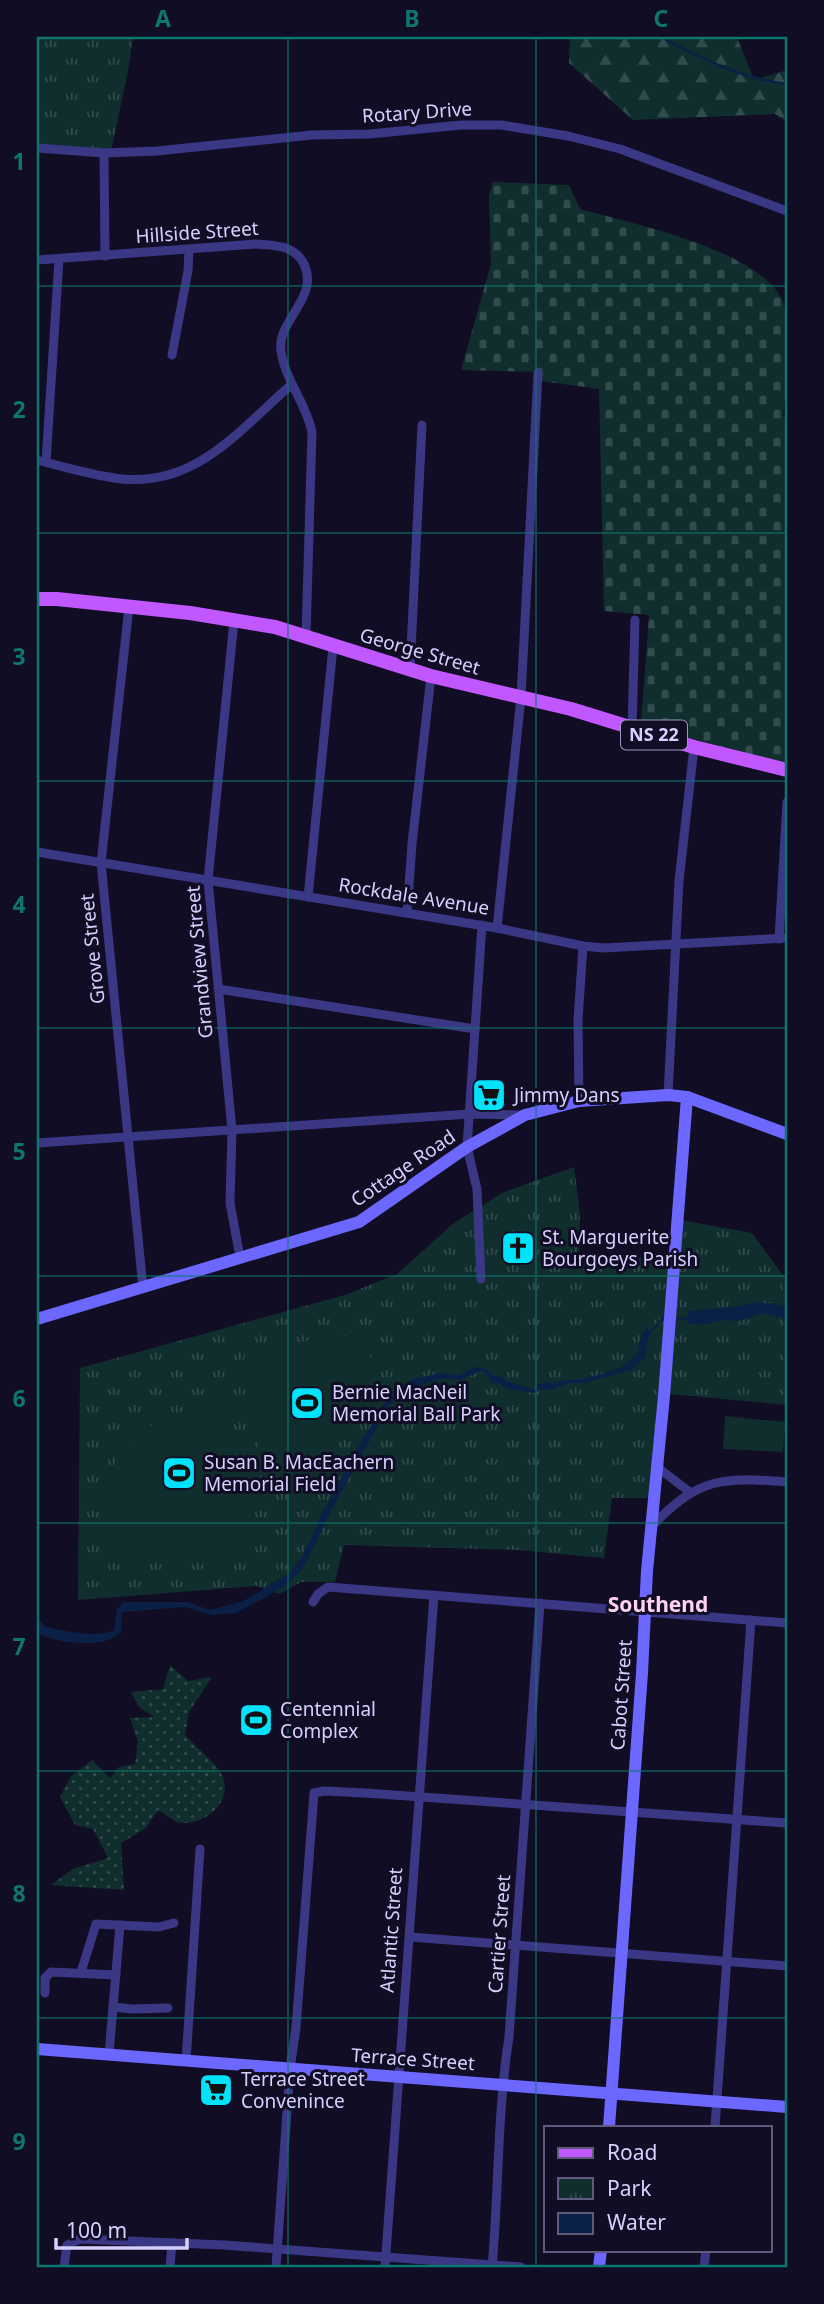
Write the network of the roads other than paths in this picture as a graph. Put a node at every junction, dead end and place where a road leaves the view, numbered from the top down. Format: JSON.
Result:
{"nodes":[{"id":1,"x":37,"y":148,"type":"edge"},
{"id":2,"x":104,"y":153,"type":"junction"},
{"id":3,"x":787,"y":211,"type":"edge"},
{"id":4,"x":190,"y":250,"type":"junction"},
{"id":5,"x":105,"y":256,"type":"junction"},
{"id":6,"x":59,"y":259,"type":"junction"},
{"id":7,"x":37,"y":261,"type":"edge"},
{"id":8,"x":172,"y":355,"type":"dead end"},
{"id":9,"x":538,"y":373,"type":"dead end"},
{"id":10,"x":291,"y":385,"type":"junction"},
{"id":11,"x":422,"y":425,"type":"dead end"},
{"id":12,"x":41,"y":461,"type":"edge"},
{"id":13,"x":37,"y":599,"type":"edge"},
{"id":14,"x":129,"y":607,"type":"junction"},
{"id":15,"x":635,"y":620,"type":"dead end"},
{"id":16,"x":234,"y":621,"type":"junction"},
{"id":17,"x":306,"y":635,"type":"junction"},
{"id":18,"x":333,"y":647,"type":"junction"},
{"id":19,"x":410,"y":670,"type":"junction"},
{"id":20,"x":431,"y":677,"type":"junction"},
{"id":21,"x":521,"y":697,"type":"junction"},
{"id":22,"x":632,"y":728,"type":"junction"},
{"id":23,"x":694,"y":747,"type":"junction"},
{"id":24,"x":787,"y":770,"type":"edge"},
{"id":25,"x":787,"y":802,"type":"edge"},
{"id":26,"x":37,"y":852,"type":"edge"},
{"id":27,"x":101,"y":863,"type":"junction"},
{"id":28,"x":208,"y":880,"type":"junction"},
{"id":29,"x":308,"y":897,"type":"junction"},
{"id":30,"x":407,"y":913,"type":"junction"},
{"id":31,"x":482,"y":925,"type":"junction"},
{"id":32,"x":497,"y":928,"type":"junction"},
{"id":33,"x":783,"y":939,"type":"edge"},
{"id":34,"x":675,"y":945,"type":"junction"},
{"id":35,"x":583,"y":946,"type":"junction"},
{"id":36,"x":218,"y":989,"type":"junction"},
{"id":37,"x":475,"y":1029,"type":"junction"},
{"id":38,"x":668,"y":1095,"type":"junction"},
{"id":39,"x":687,"y":1097,"type":"junction"},
{"id":40,"x":579,"y":1101,"type":"junction"},
{"id":41,"x":470,"y":1114,"type":"junction"},
{"id":42,"x":525,"y":1115,"type":"junction"},
{"id":43,"x":232,"y":1130,"type":"junction"},
{"id":44,"x":787,"y":1134,"type":"edge"},
{"id":45,"x":128,"y":1137,"type":"junction"},
{"id":46,"x":37,"y":1143,"type":"edge"},
{"id":47,"x":467,"y":1147,"type":"junction"},
{"id":48,"x":240,"y":1257,"type":"junction"},
{"id":49,"x":481,"y":1279,"type":"dead end"},
{"id":50,"x":143,"y":1288,"type":"junction"},
{"id":51,"x":37,"y":1319,"type":"edge"},
{"id":52,"x":657,"y":1467,"type":"junction"},
{"id":53,"x":787,"y":1482,"type":"edge"},
{"id":54,"x":691,"y":1493,"type":"junction"},
{"id":55,"x":652,"y":1526,"type":"junction"},
{"id":56,"x":434,"y":1595,"type":"junction"},
{"id":57,"x":313,"y":1602,"type":"dead end"},
{"id":58,"x":540,"y":1604,"type":"junction"},
{"id":59,"x":646,"y":1612,"type":"junction"},
{"id":60,"x":751,"y":1620,"type":"junction"},
{"id":61,"x":787,"y":1623,"type":"edge"},
{"id":62,"x":418,"y":1797,"type":"junction"},
{"id":63,"x":525,"y":1804,"type":"junction"},
{"id":64,"x":631,"y":1812,"type":"junction"},
{"id":65,"x":736,"y":1819,"type":"junction"},
{"id":66,"x":787,"y":1823,"type":"edge"},
{"id":67,"x":200,"y":1849,"type":"dead end"},
{"id":68,"x":174,"y":1923,"type":"dead end"},
{"id":69,"x":120,"y":1925,"type":"junction"},
{"id":70,"x":410,"y":1937,"type":"junction"},
{"id":71,"x":515,"y":1945,"type":"junction"},
{"id":72,"x":622,"y":1954,"type":"junction"},
{"id":73,"x":728,"y":1961,"type":"junction"},
{"id":74,"x":787,"y":1966,"type":"edge"},
{"id":75,"x":81,"y":1972,"type":"junction"},
{"id":76,"x":116,"y":1975,"type":"junction"},
{"id":77,"x":45,"y":1993,"type":"dead end"},
{"id":78,"x":113,"y":2007,"type":"junction"},
{"id":79,"x":168,"y":2008,"type":"dead end"},
{"id":80,"x":37,"y":2049,"type":"edge"},
{"id":81,"x":109,"y":2054,"type":"junction"},
{"id":82,"x":186,"y":2061,"type":"junction"},
{"id":83,"x":290,"y":2069,"type":"junction"},
{"id":84,"x":397,"y":2077,"type":"junction"},
{"id":85,"x":502,"y":2085,"type":"junction"},
{"id":86,"x":611,"y":2092,"type":"junction"},
{"id":87,"x":716,"y":2101,"type":"junction"},
{"id":88,"x":787,"y":2107,"type":"edge"},
{"id":89,"x":609,"y":2126,"type":"edge"},
{"id":90,"x":715,"y":2126,"type":"edge"},
{"id":91,"x":172,"y":2243,"type":"junction"},
{"id":92,"x":278,"y":2249,"type":"junction"},
{"id":93,"x":386,"y":2263,"type":"edge"},
{"id":94,"x":492,"y":2266,"type":"edge"},
{"id":95,"x":64,"y":2267,"type":"edge"},
{"id":96,"x":170,"y":2267,"type":"edge"},
{"id":97,"x":276,"y":2267,"type":"edge"},
{"id":98,"x":521,"y":2267,"type":"edge"}],
"edges":[{"from":1,"to":2,"type":"street","name":"Rotary Drive"},
{"from":2,"to":3,"type":"street","name":"Rotary Drive"},
{"from":2,"to":5,"type":"street"},
{"from":4,"to":5,"type":"street","name":"Hillside Street"},
{"from":4,"to":8,"type":"street"},
{"from":4,"to":10,"type":"street","name":"Hillside Street"},
{"from":5,"to":6,"type":"street","name":"Hillside Street"},
{"from":6,"to":7,"type":"street","name":"Hillside Street"},
{"from":6,"to":12,"type":"street"},
{"from":9,"to":21,"type":"street"},
{"from":10,"to":12,"type":"street"},
{"from":10,"to":17,"type":"street","name":"Hillside Street"},
{"from":11,"to":19,"type":"street"},
{"from":13,"to":14,"type":"main road","name":"George Street","number":"NS 22"},
{"from":14,"to":16,"type":"main road","name":"George Street","number":"NS 22"},
{"from":14,"to":27,"type":"street","name":"Grove Street"},
{"from":15,"to":22,"type":"street"},
{"from":16,"to":17,"type":"main road","name":"George Street","number":"NS 22"},
{"from":16,"to":28,"type":"street","name":"Grandview Street"},
{"from":17,"to":18,"type":"main road","name":"George Street","number":"NS 22"},
{"from":18,"to":19,"type":"main road","name":"George Street","number":"NS 22"},
{"from":18,"to":29,"type":"street"},
{"from":19,"to":20,"type":"main road","name":"George Street","number":"NS 22"},
{"from":20,"to":21,"type":"main road","name":"George Street","number":"NS 22"},
{"from":20,"to":30,"type":"street"},
{"from":21,"to":22,"type":"main road","name":"George Street","number":"NS 22"},
{"from":21,"to":32,"type":"street"},
{"from":22,"to":23,"type":"main road","name":"George Street","number":"NS 22"},
{"from":23,"to":24,"type":"main road","name":"George Street","number":"NS 22"},
{"from":23,"to":34,"type":"street"},
{"from":25,"to":33,"type":"street"},
{"from":26,"to":27,"type":"street","name":"Rockdale Avenue"},
{"from":27,"to":28,"type":"street","name":"Rockdale Avenue"},
{"from":27,"to":45,"type":"street","name":"Grove Street"},
{"from":28,"to":29,"type":"street","name":"Rockdale Avenue"},
{"from":28,"to":36,"type":"street","name":"Grandview Street"},
{"from":29,"to":30,"type":"street","name":"Rockdale Avenue"},
{"from":30,"to":31,"type":"street","name":"Rockdale Avenue"},
{"from":31,"to":32,"type":"street","name":"Rockdale Avenue"},
{"from":31,"to":37,"type":"street"},
{"from":32,"to":35,"type":"street","name":"Rockdale Avenue"},
{"from":33,"to":34,"type":"street","name":"Rockdale Avenue"},
{"from":34,"to":35,"type":"street","name":"Rockdale Avenue"},
{"from":34,"to":38,"type":"street"},
{"from":35,"to":40,"type":"street"},
{"from":36,"to":37,"type":"street"},
{"from":36,"to":43,"type":"street","name":"Grandview Street"},
{"from":37,"to":41,"type":"street"},
{"from":38,"to":39,"type":"street","name":"Cottage Road"},
{"from":38,"to":40,"type":"street","name":"Cottage Road"},
{"from":39,"to":44,"type":"street","name":"Cottage Road"},
{"from":39,"to":52,"type":"street","name":"Cabot Street"},
{"from":40,"to":42,"type":"street","name":"Cottage Road"},
{"from":41,"to":42,"type":"street"},
{"from":41,"to":43,"type":"street"},
{"from":41,"to":47,"type":"street"},
{"from":42,"to":47,"type":"street","name":"Cottage Road"},
{"from":43,"to":45,"type":"street"},
{"from":43,"to":48,"type":"street","name":"Grandview Street"},
{"from":45,"to":46,"type":"street"},
{"from":45,"to":50,"type":"street","name":"Grove Street"},
{"from":47,"to":48,"type":"street","name":"Cottage Road"},
{"from":47,"to":49,"type":"street"},
{"from":48,"to":50,"type":"street","name":"Cottage Road"},
{"from":50,"to":51,"type":"street","name":"Cottage Road"},
{"from":52,"to":54,"type":"street"},
{"from":52,"to":55,"type":"street","name":"Cabot Street"},
{"from":53,"to":54,"type":"street"},
{"from":54,"to":55,"type":"street"},
{"from":55,"to":59,"type":"street","name":"Cabot Street"},
{"from":56,"to":57,"type":"street"},
{"from":56,"to":58,"type":"street"},
{"from":56,"to":62,"type":"street","name":"Atlantic Street"},
{"from":58,"to":59,"type":"street"},
{"from":58,"to":63,"type":"street","name":"Cartier Street"},
{"from":59,"to":60,"type":"street"},
{"from":59,"to":64,"type":"street","name":"Cabot Street"},
{"from":60,"to":61,"type":"street"},
{"from":60,"to":65,"type":"street"},
{"from":62,"to":63,"type":"street"},
{"from":62,"to":70,"type":"street","name":"Atlantic Street"},
{"from":62,"to":83,"type":"street"},
{"from":63,"to":64,"type":"street"},
{"from":63,"to":71,"type":"street","name":"Cartier Street"},
{"from":64,"to":65,"type":"street"},
{"from":64,"to":72,"type":"street","name":"Cabot Street"},
{"from":65,"to":66,"type":"street"},
{"from":65,"to":73,"type":"street"},
{"from":67,"to":82,"type":"street"},
{"from":68,"to":69,"type":"street"},
{"from":69,"to":75,"type":"street"},
{"from":69,"to":76,"type":"street"},
{"from":70,"to":71,"type":"street"},
{"from":70,"to":84,"type":"street","name":"Atlantic Street"},
{"from":71,"to":72,"type":"street"},
{"from":71,"to":85,"type":"street","name":"Cartier Street"},
{"from":72,"to":73,"type":"street"},
{"from":72,"to":86,"type":"street","name":"Cabot Street"},
{"from":73,"to":74,"type":"street"},
{"from":73,"to":87,"type":"street"},
{"from":75,"to":76,"type":"street"},
{"from":75,"to":77,"type":"street"},
{"from":76,"to":78,"type":"street"},
{"from":78,"to":79,"type":"street"},
{"from":78,"to":81,"type":"street"},
{"from":80,"to":81,"type":"street","name":"Terrace Street"},
{"from":81,"to":82,"type":"street","name":"Terrace Street"},
{"from":82,"to":83,"type":"street","name":"Terrace Street"},
{"from":83,"to":84,"type":"street","name":"Terrace Street"},
{"from":83,"to":92,"type":"street"},
{"from":84,"to":85,"type":"street","name":"Terrace Street"},
{"from":84,"to":93,"type":"street","name":"Atlantic Street"},
{"from":85,"to":86,"type":"street","name":"Terrace Street"},
{"from":85,"to":94,"type":"street","name":"Cartier Street"},
{"from":86,"to":87,"type":"street","name":"Terrace Street"},
{"from":86,"to":89,"type":"street","name":"Cabot Street"},
{"from":87,"to":88,"type":"street","name":"Terrace Street"},
{"from":87,"to":90,"type":"street"},
{"from":91,"to":92,"type":"street"},
{"from":91,"to":95,"type":"street"},
{"from":91,"to":96,"type":"street"},
{"from":92,"to":93,"type":"street"},
{"from":92,"to":97,"type":"street"},
{"from":93,"to":94,"type":"street"},
{"from":94,"to":98,"type":"street"}]}
